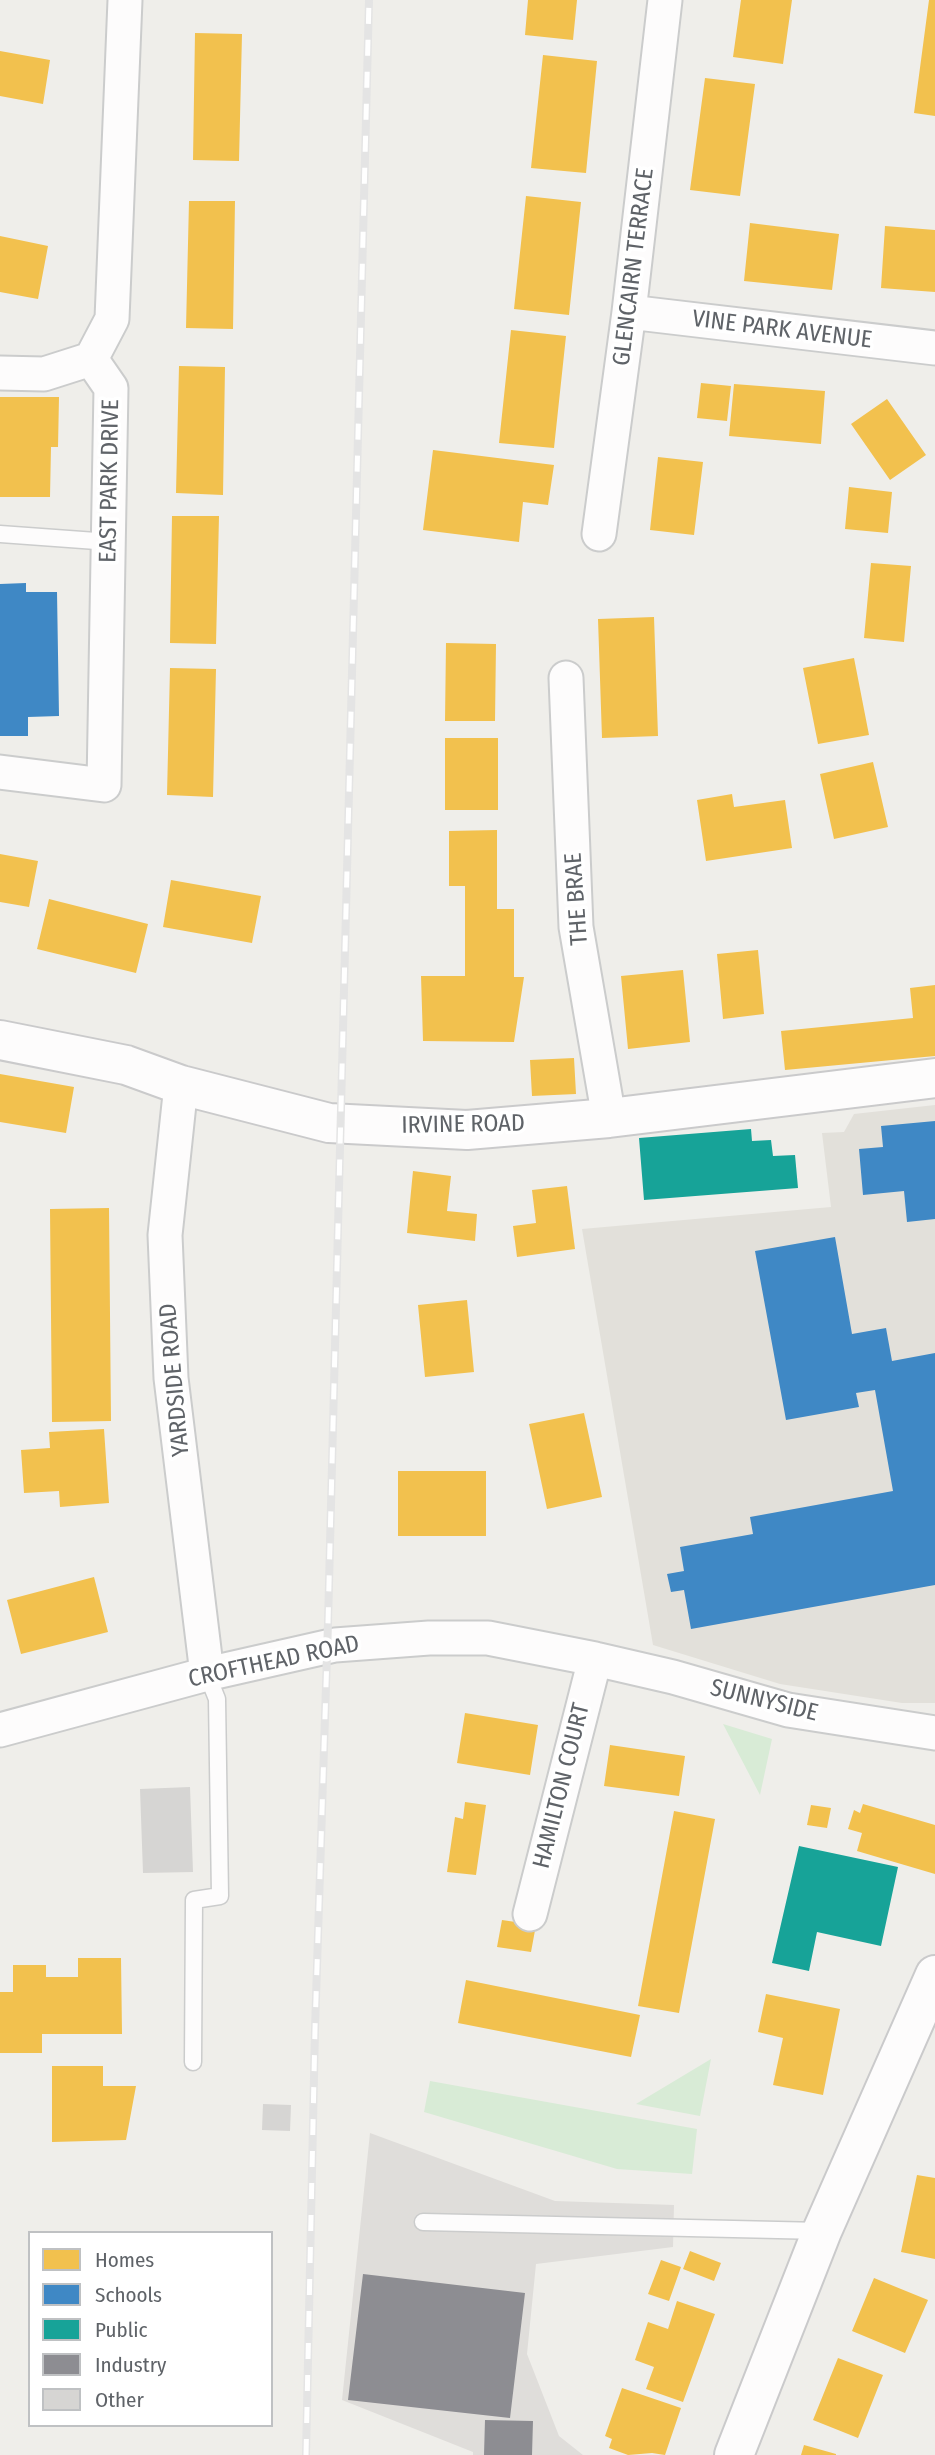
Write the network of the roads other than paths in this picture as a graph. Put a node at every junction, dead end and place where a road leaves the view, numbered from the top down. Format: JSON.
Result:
{"nodes":[{"id":1,"x":125,"y":0,"type":"edge"},
{"id":2,"x":666,"y":0,"type":"edge"},
{"id":3,"x":629,"y":312,"type":"junction"},
{"id":4,"x":935,"y":348,"type":"edge"},
{"id":5,"x":91,"y":359,"type":"junction"},
{"id":6,"x":0,"y":373,"type":"edge"},
{"id":7,"x":0,"y":534,"type":"edge"},
{"id":8,"x":599,"y":534,"type":"dead end"},
{"id":9,"x":110,"y":542,"type":"junction"},
{"id":10,"x":566,"y":678,"type":"dead end"},
{"id":11,"x":0,"y":772,"type":"edge"},
{"id":12,"x":0,"y":1040,"type":"edge"},
{"id":13,"x":935,"y":1078,"type":"edge"},
{"id":14,"x":181,"y":1085,"type":"junction"},
{"id":15,"x":609,"y":1118,"type":"junction"},
{"id":16,"x":595,"y":1659,"type":"junction"},
{"id":17,"x":206,"y":1674,"type":"junction"},
{"id":18,"x":0,"y":1730,"type":"edge"},
{"id":19,"x":935,"y":1732,"type":"edge"},
{"id":20,"x":530,"y":1914,"type":"dead end"},
{"id":21,"x":935,"y":1975,"type":"edge"},
{"id":22,"x":192,"y":2062,"type":"dead end"},
{"id":23,"x":423,"y":2222,"type":"dead end"},
{"id":24,"x":822,"y":2231,"type":"junction"},
{"id":25,"x":734,"y":2455,"type":"edge"}],
"edges":[{"from":1,"to":5,"type":"street"},
{"from":2,"to":3,"type":"street","name":"GLENCAIRN TERRACE"},
{"from":3,"to":4,"type":"street","name":"VINE PARK AVENUE"},
{"from":3,"to":8,"type":"street","name":"GLENCAIRN TERRACE"},
{"from":5,"to":6,"type":"street"},
{"from":5,"to":9,"type":"street","name":"EAST PARK DRIVE"},
{"from":7,"to":9,"type":"lane"},
{"from":9,"to":11,"type":"street","name":"EAST PARK DRIVE"},
{"from":10,"to":15,"type":"street","name":"THE BRAE"},
{"from":12,"to":14,"type":"street","name":"IRVINE ROAD"},
{"from":13,"to":15,"type":"street","name":"IRVINE ROAD"},
{"from":14,"to":15,"type":"street","name":"IRVINE ROAD"},
{"from":14,"to":17,"type":"street","name":"YARDSIDE ROAD"},
{"from":16,"to":17,"type":"street","name":"CROFTHEAD ROAD"},
{"from":16,"to":19,"type":"street","name":"SUNNYSIDE"},
{"from":16,"to":20,"type":"street","name":"HAMILTON COURT"},
{"from":17,"to":18,"type":"street","name":"CROFTHEAD ROAD"},
{"from":17,"to":22,"type":"lane"},
{"from":21,"to":24,"type":"street"},
{"from":23,"to":24,"type":"lane"},
{"from":24,"to":25,"type":"street"}]}
